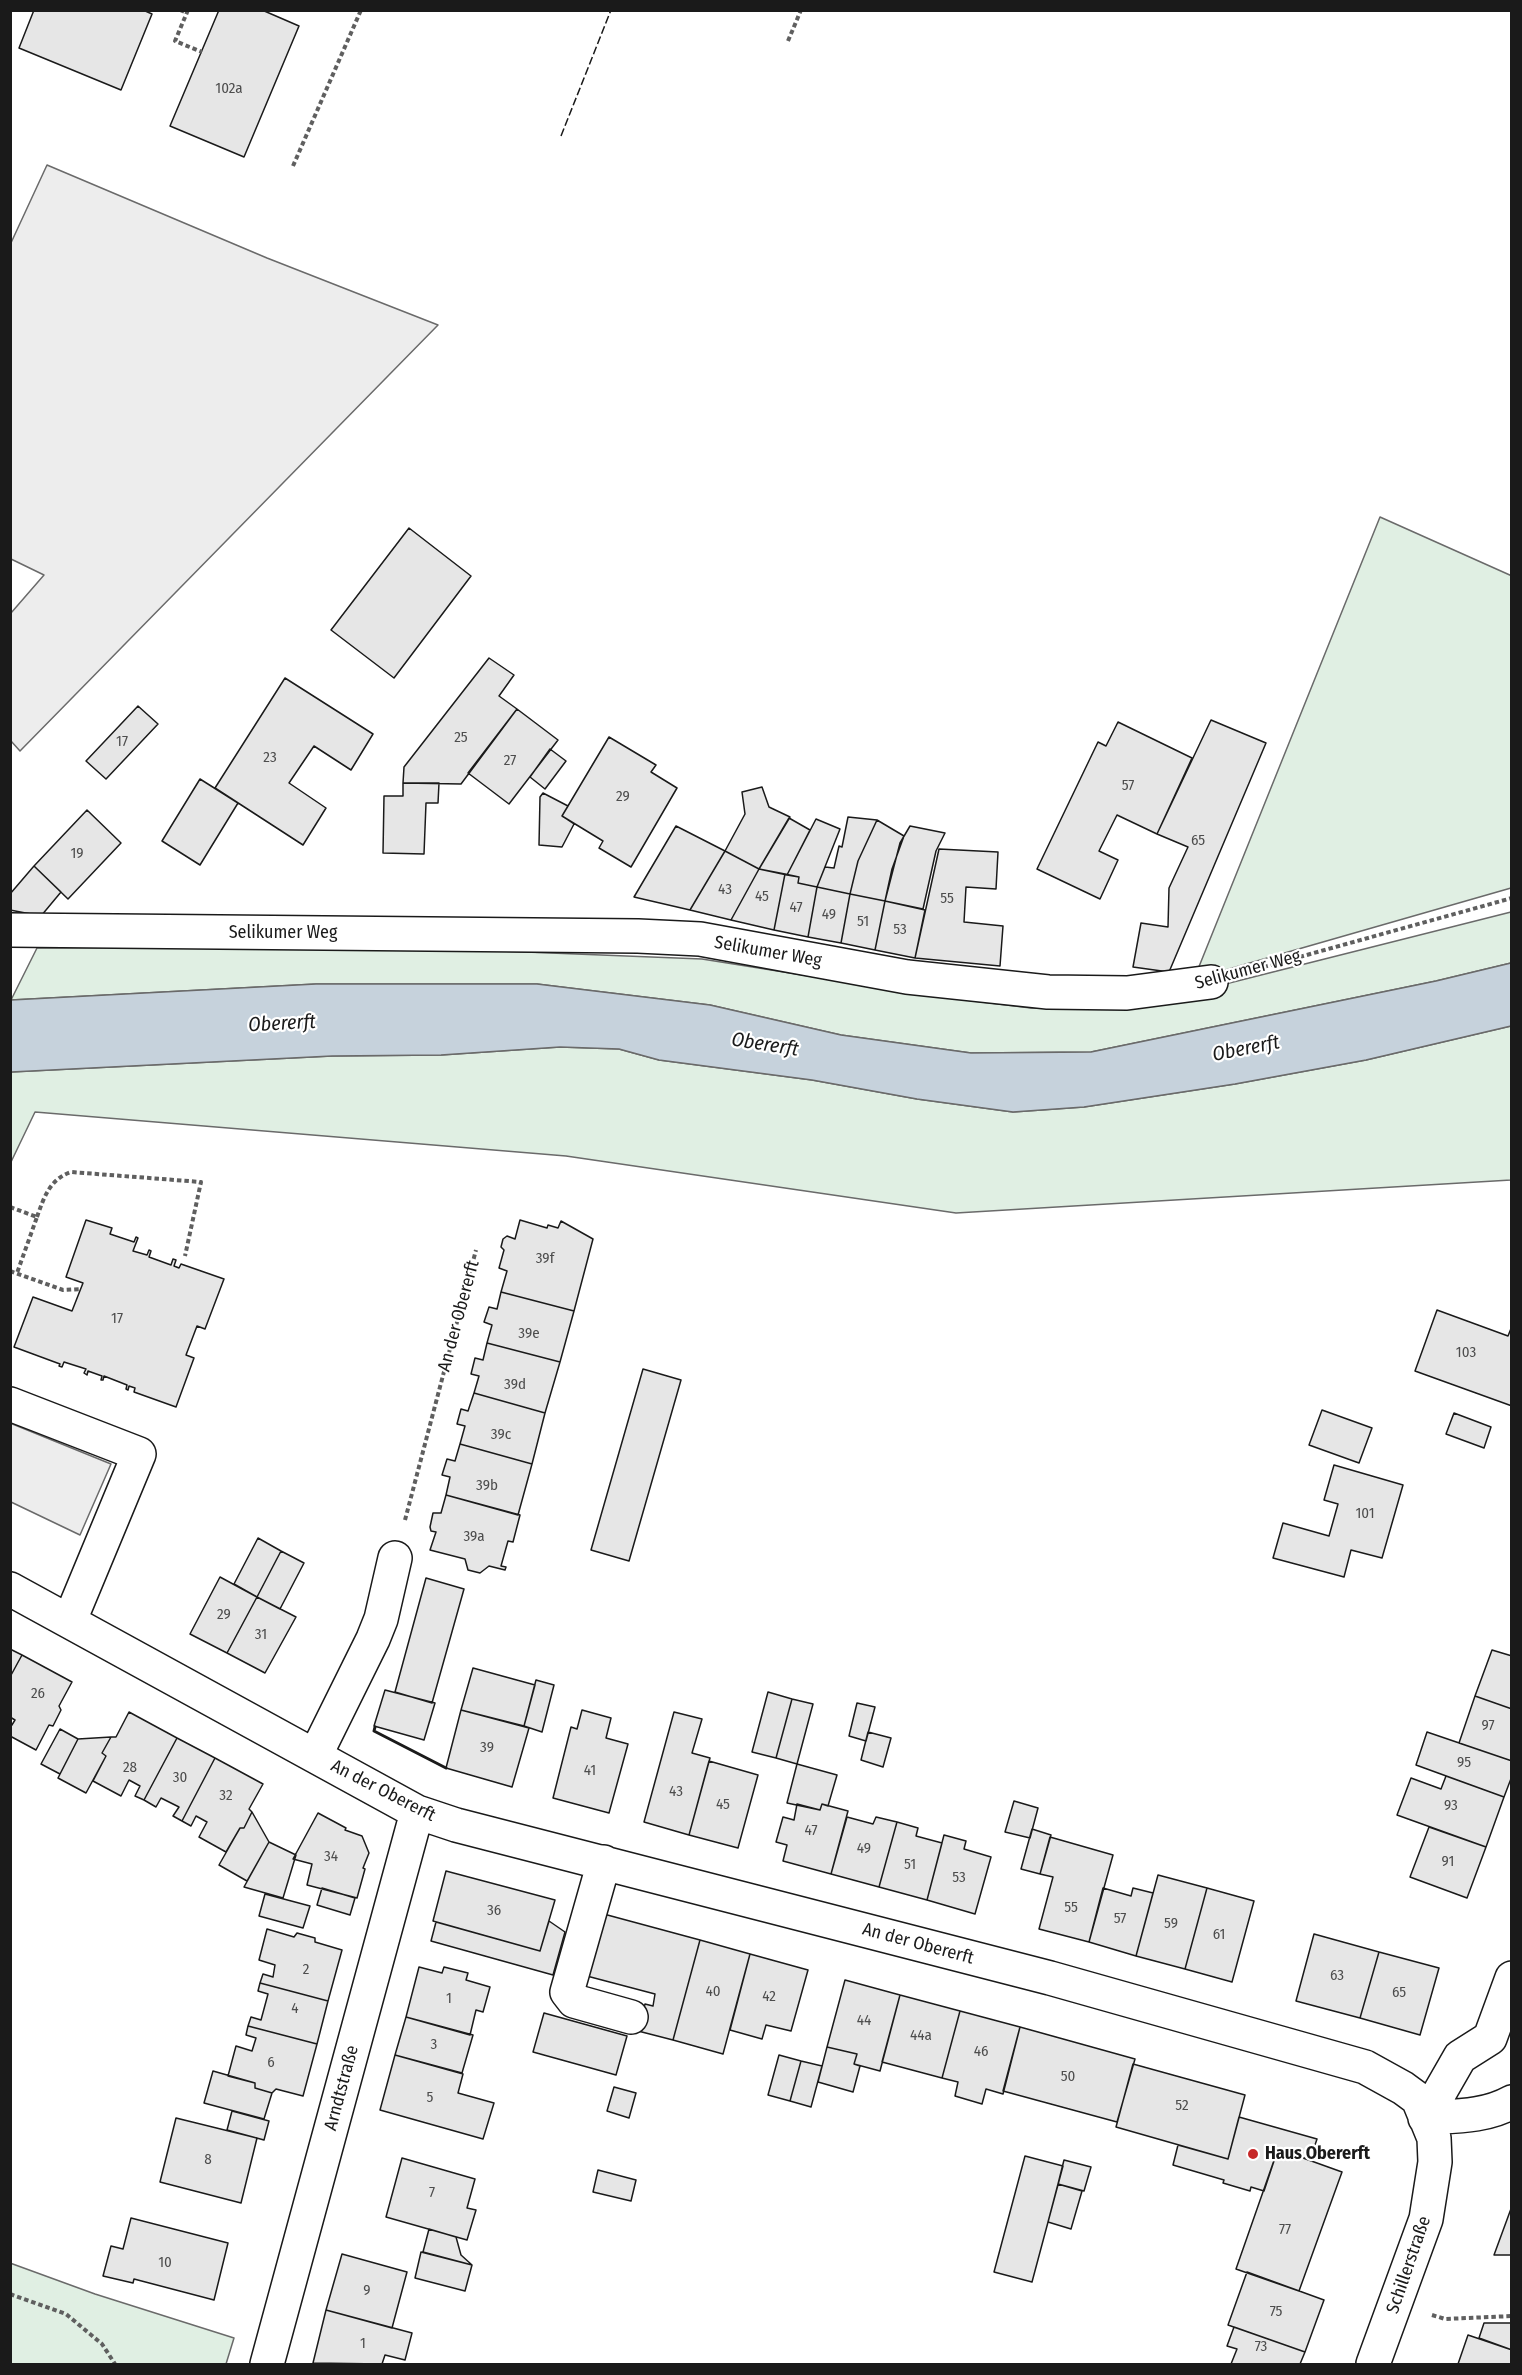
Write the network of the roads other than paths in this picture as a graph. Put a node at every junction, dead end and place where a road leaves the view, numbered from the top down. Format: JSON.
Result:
{"nodes":[{"id":1,"x":10,"y":930,"type":"edge"},
{"id":2,"x":1211,"y":982,"type":"road end"},
{"id":3,"x":10,"y":1404,"type":"edge"},
{"id":4,"x":395,"y":1558,"type":"road end"},
{"id":5,"x":10,"y":1589,"type":"edge"},
{"id":6,"x":70,"y":1620,"type":"junction"},
{"id":7,"x":315,"y":1756,"type":"junction"},
{"id":8,"x":417,"y":1812,"type":"junction"},
{"id":9,"x":604,"y":1862,"type":"junction"},
{"id":10,"x":1512,"y":1978,"type":"edge"},
{"id":11,"x":632,"y":2017,"type":"dead end"},
{"id":12,"x":1501,"y":2044,"type":"edge"},
{"id":13,"x":1512,"y":2102,"type":"edge"},
{"id":14,"x":1425,"y":2118,"type":"junction"},
{"id":15,"x":267,"y":2364,"type":"edge"},
{"id":16,"x":1373,"y":2364,"type":"edge"}],
"edges":[{"from":1,"to":2,"type":"street","name":"Selikumer Weg"},
{"from":3,"to":6,"type":"street"},
{"from":4,"to":7,"type":"street","name":"An der Obererft"},
{"from":5,"to":6,"type":"street","name":"An der Obererft"},
{"from":6,"to":7,"type":"street","name":"An der Obererft"},
{"from":7,"to":8,"type":"street","name":"An der Obererft"},
{"from":8,"to":9,"type":"street","name":"An der Obererft"},
{"from":8,"to":15,"type":"street","name":"Arndtstraße"},
{"from":9,"to":11,"type":"street"},
{"from":9,"to":14,"type":"street","name":"An der Obererft"},
{"from":10,"to":12,"type":"street"},
{"from":12,"to":14,"type":"street"},
{"from":13,"to":14,"type":"street"},
{"from":14,"to":16,"type":"street","name":"Schillerstraße"}]}
